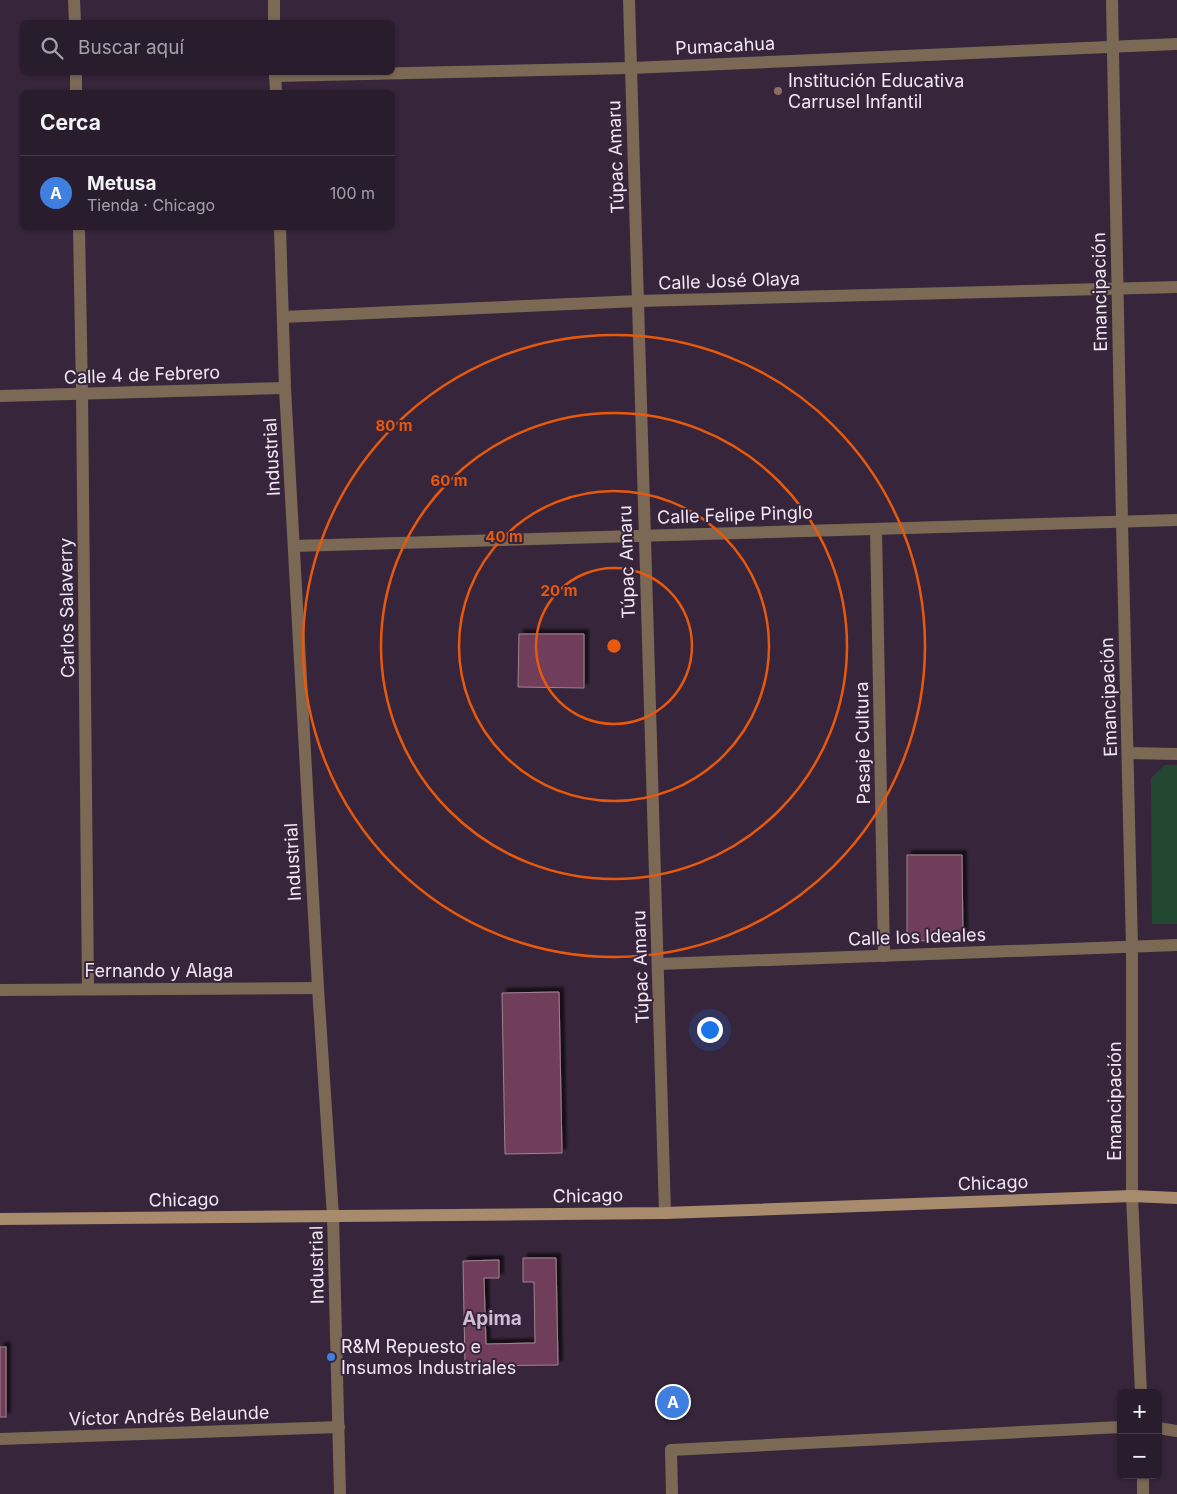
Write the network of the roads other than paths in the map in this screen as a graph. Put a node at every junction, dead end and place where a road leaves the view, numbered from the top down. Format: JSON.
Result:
{"nodes":[{"id":1,"x":74,"y":0,"type":"edge"},
{"id":2,"x":274,"y":0,"type":"edge"},
{"id":3,"x":629,"y":0,"type":"edge"},
{"id":4,"x":1112,"y":0,"type":"edge"},
{"id":5,"x":75,"y":20,"type":"edge"},
{"id":6,"x":274,"y":20,"type":"edge"},
{"id":7,"x":1177,"y":44,"type":"edge"},
{"id":8,"x":1113,"y":46,"type":"junction"},
{"id":9,"x":631,"y":68,"type":"junction"},
{"id":10,"x":395,"y":72,"type":"edge"},
{"id":11,"x":76,"y":75,"type":"edge"},
{"id":12,"x":275,"y":75,"type":"edge"},
{"id":13,"x":76,"y":90,"type":"edge"},
{"id":14,"x":276,"y":90,"type":"edge"},
{"id":15,"x":79,"y":230,"type":"edge"},
{"id":16,"x":280,"y":230,"type":"edge"},
{"id":17,"x":1177,"y":287,"type":"edge"},
{"id":18,"x":1118,"y":288,"type":"junction"},
{"id":19,"x":638,"y":301,"type":"junction"},
{"id":20,"x":283,"y":317,"type":"junction"},
{"id":21,"x":286,"y":388,"type":"junction"},
{"id":22,"x":82,"y":394,"type":"junction"},
{"id":23,"x":0,"y":396,"type":"edge"},
{"id":24,"x":1177,"y":520,"type":"edge"},
{"id":25,"x":1122,"y":522,"type":"junction"},
{"id":26,"x":876,"y":529,"type":"junction"},
{"id":27,"x":644,"y":536,"type":"junction"},
{"id":28,"x":294,"y":546,"type":"junction"},
{"id":29,"x":1128,"y":753,"type":"junction"},
{"id":30,"x":1177,"y":754,"type":"edge"},
{"id":31,"x":1177,"y":945,"type":"edge"},
{"id":32,"x":1132,"y":947,"type":"junction"},
{"id":33,"x":884,"y":956,"type":"junction"},
{"id":34,"x":658,"y":964,"type":"junction"},
{"id":35,"x":318,"y":988,"type":"junction"},
{"id":36,"x":88,"y":989,"type":"junction"},
{"id":37,"x":0,"y":990,"type":"edge"},
{"id":38,"x":1132,"y":1196,"type":"junction"},
{"id":39,"x":1177,"y":1198,"type":"edge"},
{"id":40,"x":665,"y":1213,"type":"junction"},
{"id":41,"x":333,"y":1216,"type":"junction"},
{"id":42,"x":0,"y":1219,"type":"edge"},
{"id":43,"x":1141,"y":1389,"type":"edge"},
{"id":44,"x":339,"y":1427,"type":"junction"},
{"id":45,"x":1117,"y":1427,"type":"edge"},
{"id":46,"x":1162,"y":1429,"type":"edge"},
{"id":47,"x":1177,"y":1431,"type":"edge"},
{"id":48,"x":0,"y":1440,"type":"edge"},
{"id":49,"x":1143,"y":1479,"type":"edge"},
{"id":50,"x":340,"y":1494,"type":"edge"},
{"id":51,"x":672,"y":1494,"type":"edge"},
{"id":52,"x":1143,"y":1494,"type":"edge"}],
"edges":[{"from":1,"to":5,"type":"street"},
{"from":2,"to":6,"type":"street"},
{"from":3,"to":9,"type":"street","name":"Túpac Amaru"},
{"from":4,"to":8,"type":"street","name":"Emancipación"},
{"from":7,"to":8,"type":"street","name":"Pumacahua"},
{"from":8,"to":9,"type":"street","name":"Pumacahua"},
{"from":8,"to":18,"type":"street","name":"Emancipación"},
{"from":9,"to":10,"type":"street","name":"Pumacahua"},
{"from":9,"to":19,"type":"street","name":"Túpac Amaru"},
{"from":11,"to":13,"type":"street"},
{"from":12,"to":14,"type":"street"},
{"from":15,"to":22,"type":"street","name":"Carlos Salaverry"},
{"from":16,"to":20,"type":"street","name":"Industrial"},
{"from":17,"to":18,"type":"street","name":"Calle José Olaya"},
{"from":18,"to":19,"type":"street","name":"Calle José Olaya"},
{"from":18,"to":25,"type":"street","name":"Emancipación"},
{"from":19,"to":20,"type":"street","name":"Calle José Olaya"},
{"from":19,"to":27,"type":"street","name":"Túpac Amaru"},
{"from":20,"to":21,"type":"street","name":"Industrial"},
{"from":21,"to":22,"type":"street","name":"Calle 4 de Febrero"},
{"from":21,"to":28,"type":"street","name":"Industrial"},
{"from":22,"to":23,"type":"street","name":"Calle 4 de Febrero"},
{"from":22,"to":36,"type":"street","name":"Carlos Salaverry"},
{"from":24,"to":25,"type":"street","name":"Calle Felipe Pinglo"},
{"from":25,"to":26,"type":"street","name":"Calle Felipe Pinglo"},
{"from":25,"to":29,"type":"street","name":"Emancipación"},
{"from":26,"to":27,"type":"street","name":"Calle Felipe Pinglo"},
{"from":26,"to":33,"type":"street","name":"Pasaje Cultura"},
{"from":27,"to":28,"type":"street","name":"Calle Felipe Pinglo"},
{"from":27,"to":34,"type":"street","name":"Túpac Amaru"},
{"from":28,"to":35,"type":"street","name":"Industrial"},
{"from":29,"to":30,"type":"street"},
{"from":29,"to":32,"type":"street","name":"Emancipación"},
{"from":31,"to":32,"type":"street","name":"Calle los Ideales"},
{"from":32,"to":33,"type":"street","name":"Calle los Ideales"},
{"from":32,"to":38,"type":"street","name":"Emancipación"},
{"from":33,"to":34,"type":"street","name":"Calle los Ideales"},
{"from":34,"to":40,"type":"street","name":"Túpac Amaru"},
{"from":35,"to":36,"type":"street","name":"Fernando y Alaga"},
{"from":35,"to":41,"type":"street","name":"Industrial"},
{"from":36,"to":37,"type":"street","name":"Fernando y Alaga"},
{"from":38,"to":39,"type":"street","name":"Chicago"},
{"from":38,"to":40,"type":"street","name":"Chicago"},
{"from":38,"to":43,"type":"street","name":"Emancipación"},
{"from":40,"to":41,"type":"street","name":"Chicago"},
{"from":41,"to":42,"type":"street","name":"Chicago"},
{"from":41,"to":44,"type":"street","name":"Industrial"},
{"from":44,"to":48,"type":"street","name":"Víctor Andrés Belaunde"},
{"from":44,"to":50,"type":"street","name":"Industrial"},
{"from":45,"to":51,"type":"street"},
{"from":46,"to":47,"type":"street"},
{"from":49,"to":52,"type":"street"}]}
